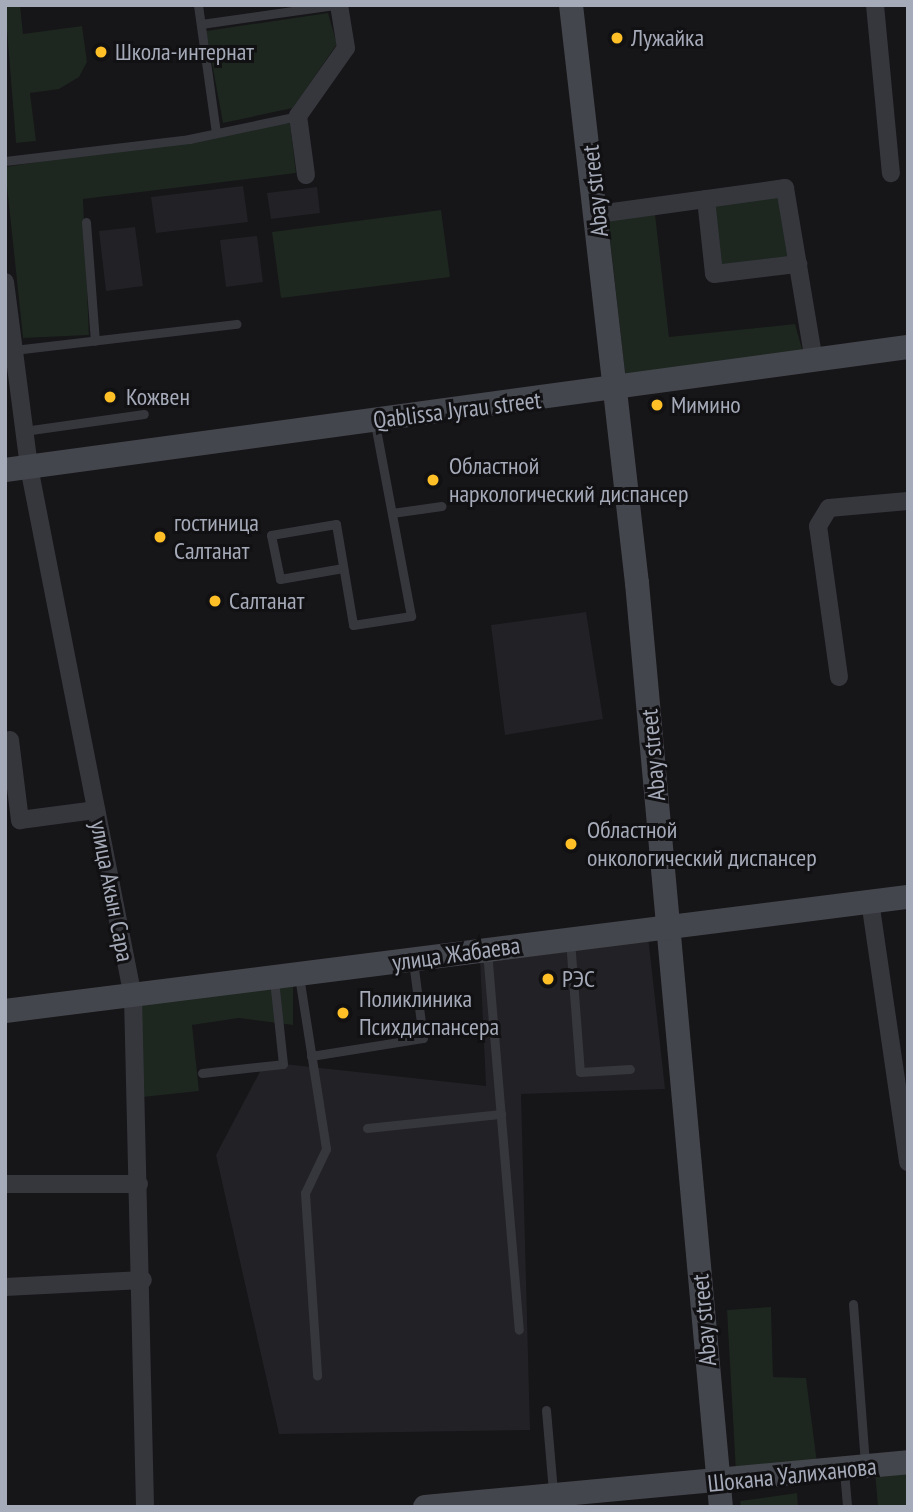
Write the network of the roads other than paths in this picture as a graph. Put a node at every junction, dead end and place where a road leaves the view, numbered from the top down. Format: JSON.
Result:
{"nodes":[{"id":1,"x":198,"y":5,"type":"edge"},
{"id":2,"x":337,"y":5,"type":"edge"},
{"id":3,"x":571,"y":5,"type":"edge"},
{"id":4,"x":874,"y":5,"type":"edge"},
{"id":5,"x":201,"y":24,"type":"junction"},
{"id":6,"x":298,"y":116,"type":"junction"},
{"id":7,"x":216,"y":133,"type":"junction"},
{"id":8,"x":5,"y":161,"type":"edge"},
{"id":9,"x":891,"y":173,"type":"dead end"},
{"id":10,"x":306,"y":175,"type":"dead end"},
{"id":11,"x":706,"y":199,"type":"junction"},
{"id":12,"x":598,"y":214,"type":"junction"},
{"id":13,"x":86,"y":222,"type":"dead end"},
{"id":14,"x":798,"y":264,"type":"junction"},
{"id":15,"x":5,"y":282,"type":"edge"},
{"id":16,"x":236,"y":324,"type":"dead end"},
{"id":17,"x":95,"y":341,"type":"junction"},
{"id":18,"x":908,"y":347,"type":"edge"},
{"id":19,"x":14,"y":350,"type":"junction"},
{"id":20,"x":814,"y":360,"type":"junction"},
{"id":21,"x":617,"y":389,"type":"junction"},
{"id":22,"x":144,"y":414,"type":"dead end"},
{"id":23,"x":374,"y":421,"type":"junction"},
{"id":24,"x":24,"y":431,"type":"junction"},
{"id":25,"x":17,"y":468,"type":"edge"},
{"id":26,"x":908,"y":501,"type":"edge"},
{"id":27,"x":442,"y":506,"type":"dead end"},
{"id":28,"x":392,"y":513,"type":"junction"},
{"id":29,"x":343,"y":568,"type":"junction"},
{"id":30,"x":839,"y":677,"type":"dead end"},
{"id":31,"x":10,"y":740,"type":"dead end"},
{"id":32,"x":96,"y":810,"type":"junction"},
{"id":33,"x":908,"y":897,"type":"edge"},
{"id":34,"x":870,"y":901,"type":"junction"},
{"id":35,"x":668,"y":926,"type":"junction"},
{"id":36,"x":569,"y":939,"type":"junction"},
{"id":37,"x":487,"y":950,"type":"junction"},
{"id":38,"x":413,"y":959,"type":"junction"},
{"id":39,"x":299,"y":975,"type":"junction"},
{"id":40,"x":274,"y":978,"type":"junction"},
{"id":41,"x":133,"y":996,"type":"junction"},
{"id":42,"x":5,"y":1011,"type":"edge"},
{"id":43,"x":312,"y":1056,"type":"junction"},
{"id":44,"x":630,"y":1069,"type":"dead end"},
{"id":45,"x":202,"y":1073,"type":"dead end"},
{"id":46,"x":501,"y":1114,"type":"junction"},
{"id":47,"x":368,"y":1128,"type":"dead end"},
{"id":48,"x":908,"y":1162,"type":"edge"},
{"id":49,"x":5,"y":1184,"type":"edge"},
{"id":50,"x":139,"y":1184,"type":"junction"},
{"id":51,"x":143,"y":1280,"type":"junction"},
{"id":52,"x":5,"y":1287,"type":"edge"},
{"id":53,"x":853,"y":1304,"type":"dead end"},
{"id":54,"x":519,"y":1330,"type":"dead end"},
{"id":55,"x":317,"y":1376,"type":"dead end"},
{"id":56,"x":546,"y":1410,"type":"dead end"},
{"id":57,"x":908,"y":1462,"type":"edge"},
{"id":58,"x":854,"y":1468,"type":"junction"},
{"id":59,"x":720,"y":1495,"type":"edge"},
{"id":60,"x":538,"y":1501,"type":"edge"},
{"id":61,"x":145,"y":1507,"type":"edge"},
{"id":62,"x":425,"y":1507,"type":"edge"},
{"id":63,"x":847,"y":1507,"type":"edge"}],
"edges":[{"from":1,"to":5,"type":"lane"},
{"from":2,"to":5,"type":"lane"},
{"from":2,"to":6,"type":"street"},
{"from":3,"to":12,"type":"street","name":"Abay street"},
{"from":4,"to":9,"type":"street"},
{"from":5,"to":7,"type":"lane"},
{"from":6,"to":7,"type":"lane"},
{"from":6,"to":10,"type":"street"},
{"from":7,"to":8,"type":"lane"},
{"from":11,"to":12,"type":"street"},
{"from":11,"to":14,"type":"street"},
{"from":11,"to":14,"type":"street"},
{"from":12,"to":21,"type":"street","name":"Abay street"},
{"from":13,"to":17,"type":"lane"},
{"from":14,"to":20,"type":"street"},
{"from":15,"to":19,"type":"street","name":"улица Акын Сара"},
{"from":16,"to":17,"type":"lane"},
{"from":17,"to":19,"type":"lane"},
{"from":18,"to":20,"type":"street","name":"Qablissa Jyrau street"},
{"from":19,"to":24,"type":"street","name":"улица Акын Сара"},
{"from":20,"to":21,"type":"street","name":"Qablissa Jyrau street"},
{"from":21,"to":23,"type":"street","name":"Qablissa Jyrau street"},
{"from":21,"to":35,"type":"street","name":"Abay street"},
{"from":22,"to":24,"type":"lane"},
{"from":23,"to":25,"type":"street","name":"Qablissa Jyrau street"},
{"from":23,"to":28,"type":"lane"},
{"from":24,"to":25,"type":"street","name":"улица Акын Сара"},
{"from":25,"to":32,"type":"street","name":"улица Акын Сара"},
{"from":26,"to":30,"type":"street"},
{"from":27,"to":28,"type":"lane"},
{"from":28,"to":29,"type":"lane"},
{"from":29,"to":29,"type":"lane"},
{"from":31,"to":32,"type":"street"},
{"from":32,"to":41,"type":"street","name":"улица Акын Сара"},
{"from":33,"to":34,"type":"street","name":"улица Жабаева"},
{"from":34,"to":35,"type":"street","name":"улица Жабаева"},
{"from":34,"to":48,"type":"street"},
{"from":35,"to":36,"type":"street","name":"улица Жабаева"},
{"from":35,"to":59,"type":"street","name":"Abay street"},
{"from":36,"to":37,"type":"street","name":"улица Жабаева"},
{"from":36,"to":44,"type":"lane"},
{"from":37,"to":38,"type":"street","name":"улица Жабаева"},
{"from":37,"to":46,"type":"lane"},
{"from":38,"to":39,"type":"street","name":"улица Жабаева"},
{"from":38,"to":43,"type":"lane"},
{"from":39,"to":40,"type":"street","name":"улица Жабаева"},
{"from":39,"to":43,"type":"lane"},
{"from":40,"to":41,"type":"street","name":"улица Жабаева"},
{"from":40,"to":45,"type":"lane"},
{"from":41,"to":42,"type":"street","name":"улица Жабаева"},
{"from":41,"to":50,"type":"street","name":"улица Акын Сара"},
{"from":43,"to":55,"type":"lane"},
{"from":46,"to":47,"type":"lane"},
{"from":46,"to":54,"type":"lane"},
{"from":49,"to":50,"type":"street"},
{"from":50,"to":51,"type":"street","name":"улица Акын Сара"},
{"from":51,"to":52,"type":"street"},
{"from":51,"to":61,"type":"street","name":"улица Акын Сара"},
{"from":53,"to":58,"type":"lane"},
{"from":56,"to":60,"type":"lane"},
{"from":57,"to":58,"type":"street","name":"Шокана Уалиханова"},
{"from":58,"to":59,"type":"street","name":"Шокана Уалиханова"},
{"from":58,"to":63,"type":"lane"},
{"from":59,"to":60,"type":"street","name":"Шокана Уалиханова"},
{"from":60,"to":62,"type":"street","name":"Шокана Уалиханова"}]}
